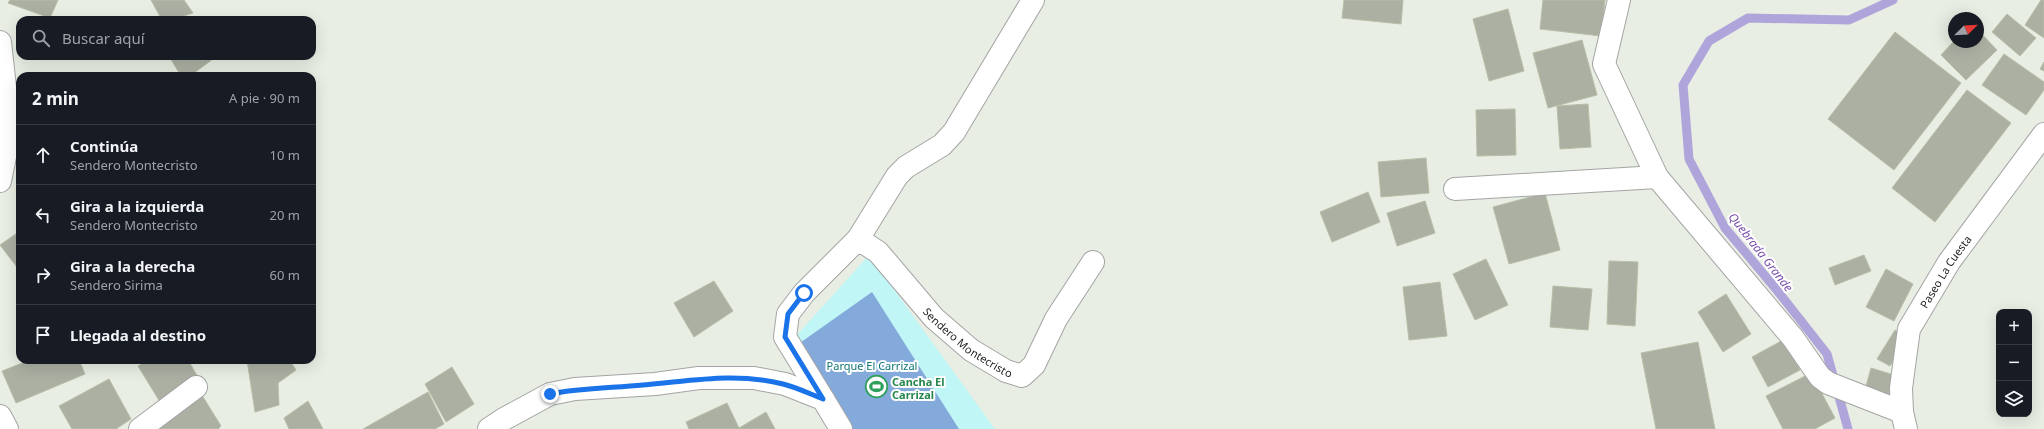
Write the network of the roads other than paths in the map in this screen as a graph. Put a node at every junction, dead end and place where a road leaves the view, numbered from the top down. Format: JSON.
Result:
{"nodes":[{"id":1,"x":1033,"y":0,"type":"edge"},
{"id":2,"x":1620,"y":0,"type":"edge"},
{"id":3,"x":0,"y":42,"type":"edge"},
{"id":4,"x":2044,"y":134,"type":"edge"},
{"id":5,"x":1657,"y":177,"type":"junction"},
{"id":6,"x":0,"y":181,"type":"edge"},
{"id":7,"x":1454,"y":189,"type":"dead end"},
{"id":8,"x":858,"y":238,"type":"junction"},
{"id":9,"x":1093,"y":262,"type":"dead end"},
{"id":10,"x":196,"y":387,"type":"dead end"},
{"id":11,"x":823,"y":399,"type":"junction"},
{"id":12,"x":0,"y":416,"type":"edge"},
{"id":13,"x":1904,"y":420,"type":"edge"},
{"id":14,"x":6,"y":429,"type":"edge"},
{"id":15,"x":140,"y":429,"type":"edge"},
{"id":16,"x":489,"y":429,"type":"edge"},
{"id":17,"x":841,"y":429,"type":"edge"}],
"edges":[{"from":1,"to":8,"type":"street"},
{"from":2,"to":5,"type":"street"},
{"from":3,"to":6,"type":"street"},
{"from":4,"to":13,"type":"street","name":"Paseo La Cuesta"},
{"from":5,"to":7,"type":"street"},
{"from":5,"to":13,"type":"street"},
{"from":8,"to":9,"type":"street","name":"Sendero Montecristo"},
{"from":8,"to":11,"type":"street"},
{"from":10,"to":15,"type":"street"},
{"from":11,"to":16,"type":"street"},
{"from":11,"to":17,"type":"street"},
{"from":12,"to":14,"type":"street"}]}
